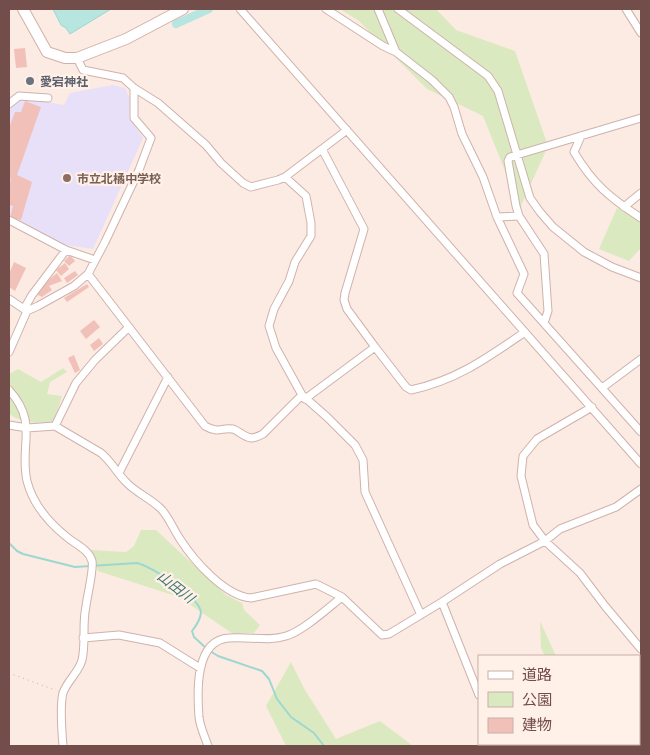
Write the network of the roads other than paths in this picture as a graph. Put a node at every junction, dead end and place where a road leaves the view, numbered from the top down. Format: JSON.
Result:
{"nodes":[{"id":1,"x":23,"y":9,"type":"edge"},
{"id":2,"x":182,"y":9,"type":"edge"},
{"id":3,"x":240,"y":9,"type":"edge"},
{"id":4,"x":326,"y":9,"type":"edge"},
{"id":5,"x":378,"y":9,"type":"edge"},
{"id":6,"x":398,"y":9,"type":"edge"},
{"id":7,"x":626,"y":9,"type":"edge"},
{"id":8,"x":641,"y":31,"type":"edge"},
{"id":9,"x":396,"y":52,"type":"junction"},
{"id":10,"x":77,"y":58,"type":"junction"},
{"id":11,"x":134,"y":88,"type":"junction"},
{"id":12,"x":48,"y":98,"type":"dead end"},
{"id":13,"x":9,"y":104,"type":"edge"},
{"id":14,"x":641,"y":118,"type":"edge"},
{"id":15,"x":347,"y":130,"type":"junction"},
{"id":16,"x":581,"y":136,"type":"junction"},
{"id":17,"x":322,"y":149,"type":"junction"},
{"id":18,"x":516,"y":154,"type":"junction"},
{"id":19,"x":284,"y":176,"type":"junction"},
{"id":20,"x":641,"y":193,"type":"edge"},
{"id":21,"x":624,"y":207,"type":"junction"},
{"id":22,"x":519,"y":216,"type":"junction"},
{"id":23,"x":497,"y":217,"type":"junction"},
{"id":24,"x":641,"y":218,"type":"edge"},
{"id":25,"x":9,"y":220,"type":"edge"},
{"id":26,"x":66,"y":250,"type":"junction"},
{"id":27,"x":95,"y":260,"type":"junction"},
{"id":28,"x":88,"y":274,"type":"junction"},
{"id":29,"x":641,"y":278,"type":"edge"},
{"id":30,"x":9,"y":299,"type":"edge"},
{"id":31,"x":25,"y":310,"type":"junction"},
{"id":32,"x":544,"y":323,"type":"junction"},
{"id":33,"x":129,"y":327,"type":"junction"},
{"id":34,"x":525,"y":332,"type":"junction"},
{"id":35,"x":374,"y":347,"type":"junction"},
{"id":36,"x":9,"y":352,"type":"edge"},
{"id":37,"x":641,"y":359,"type":"edge"},
{"id":38,"x":168,"y":377,"type":"junction"},
{"id":39,"x":602,"y":388,"type":"junction"},
{"id":40,"x":9,"y":390,"type":"edge"},
{"id":41,"x":303,"y":397,"type":"junction"},
{"id":42,"x":592,"y":407,"type":"junction"},
{"id":43,"x":9,"y":425,"type":"edge"},
{"id":44,"x":55,"y":426,"type":"junction"},
{"id":45,"x":27,"y":428,"type":"junction"},
{"id":46,"x":641,"y":432,"type":"edge"},
{"id":47,"x":641,"y":464,"type":"edge"},
{"id":48,"x":119,"y":473,"type":"junction"},
{"id":49,"x":641,"y":489,"type":"edge"},
{"id":50,"x":545,"y":542,"type":"junction"},
{"id":51,"x":342,"y":596,"type":"junction"},
{"id":52,"x":442,"y":602,"type":"junction"},
{"id":53,"x":421,"y":615,"type":"junction"},
{"id":54,"x":83,"y":638,"type":"junction"},
{"id":55,"x":641,"y":649,"type":"edge"},
{"id":56,"x":200,"y":668,"type":"junction"},
{"id":57,"x":478,"y":692,"type":"edge"},
{"id":58,"x":63,"y":746,"type":"edge"},
{"id":59,"x":208,"y":746,"type":"edge"}],
"edges":[{"from":1,"to":10,"type":"street"},
{"from":2,"to":10,"type":"street"},
{"from":3,"to":15,"type":"street"},
{"from":4,"to":9,"type":"street"},
{"from":5,"to":9,"type":"street"},
{"from":6,"to":18,"type":"street"},
{"from":7,"to":8,"type":"street"},
{"from":9,"to":23,"type":"street"},
{"from":10,"to":11,"type":"street"},
{"from":11,"to":19,"type":"street"},
{"from":11,"to":27,"type":"street"},
{"from":12,"to":13,"type":"street"},
{"from":14,"to":16,"type":"street"},
{"from":15,"to":17,"type":"street"},
{"from":15,"to":34,"type":"street"},
{"from":16,"to":18,"type":"street"},
{"from":16,"to":21,"type":"street"},
{"from":17,"to":19,"type":"street"},
{"from":17,"to":35,"type":"street"},
{"from":18,"to":22,"type":"street"},
{"from":18,"to":29,"type":"street"},
{"from":19,"to":41,"type":"street"},
{"from":20,"to":21,"type":"street"},
{"from":21,"to":24,"type":"street"},
{"from":22,"to":23,"type":"street"},
{"from":22,"to":32,"type":"street"},
{"from":23,"to":32,"type":"street"},
{"from":25,"to":26,"type":"street"},
{"from":26,"to":27,"type":"street"},
{"from":26,"to":31,"type":"street"},
{"from":27,"to":28,"type":"street"},
{"from":28,"to":31,"type":"street"},
{"from":28,"to":33,"type":"street"},
{"from":30,"to":31,"type":"street"},
{"from":31,"to":36,"type":"street"},
{"from":32,"to":39,"type":"street"},
{"from":33,"to":38,"type":"street"},
{"from":33,"to":44,"type":"street"},
{"from":34,"to":35,"type":"street"},
{"from":34,"to":42,"type":"street"},
{"from":35,"to":41,"type":"street"},
{"from":37,"to":39,"type":"street"},
{"from":38,"to":41,"type":"street"},
{"from":38,"to":48,"type":"street"},
{"from":39,"to":46,"type":"street"},
{"from":40,"to":45,"type":"street"},
{"from":41,"to":53,"type":"street"},
{"from":42,"to":47,"type":"street"},
{"from":42,"to":50,"type":"street"},
{"from":43,"to":45,"type":"street"},
{"from":44,"to":45,"type":"street"},
{"from":44,"to":48,"type":"street"},
{"from":45,"to":54,"type":"street"},
{"from":48,"to":51,"type":"street"},
{"from":49,"to":50,"type":"street"},
{"from":50,"to":52,"type":"street"},
{"from":50,"to":55,"type":"street"},
{"from":51,"to":53,"type":"street"},
{"from":51,"to":56,"type":"street"},
{"from":52,"to":53,"type":"street"},
{"from":52,"to":57,"type":"street"},
{"from":54,"to":56,"type":"street"},
{"from":54,"to":58,"type":"street"},
{"from":56,"to":59,"type":"street"}]}
